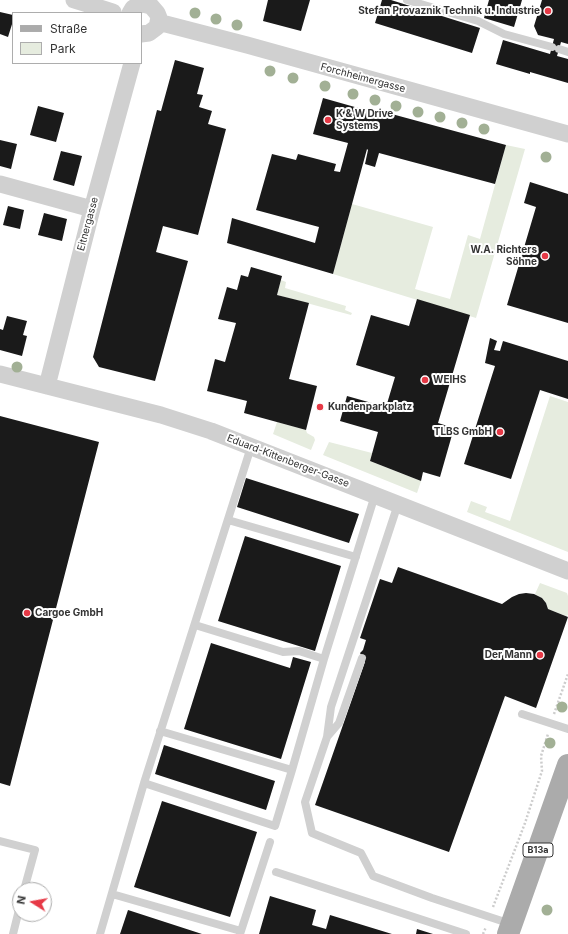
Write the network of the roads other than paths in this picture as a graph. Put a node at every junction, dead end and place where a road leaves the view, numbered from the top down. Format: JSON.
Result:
{"nodes":[{"id":1,"x":74,"y":0,"type":"edge"},
{"id":2,"x":407,"y":0,"type":"edge"},
{"id":3,"x":148,"y":2,"type":"edge"},
{"id":4,"x":122,"y":12,"type":"edge"},
{"id":5,"x":158,"y":22,"type":"junction"},
{"id":6,"x":142,"y":34,"type":"edge"},
{"id":7,"x":568,"y":52,"type":"edge"},
{"id":8,"x":132,"y":64,"type":"edge"},
{"id":9,"x":568,"y":134,"type":"edge"},
{"id":10,"x":0,"y":184,"type":"edge"},
{"id":11,"x":92,"y":209,"type":"junction"},
{"id":12,"x":0,"y":374,"type":"edge"},
{"id":13,"x":47,"y":386,"type":"junction"},
{"id":14,"x":252,"y":447,"type":"junction"},
{"id":15,"x":375,"y":495,"type":"junction"},
{"id":16,"x":398,"y":504,"type":"junction"},
{"id":17,"x":228,"y":520,"type":"junction"},
{"id":18,"x":356,"y":557,"type":"junction"},
{"id":19,"x":568,"y":571,"type":"edge"},
{"id":20,"x":194,"y":624,"type":"junction"},
{"id":21,"x":362,"y":658,"type":"dead end"},
{"id":22,"x":324,"y":659,"type":"junction"},
{"id":23,"x":522,"y":714,"type":"dead end"},
{"id":24,"x":568,"y":729,"type":"edge"},
{"id":25,"x":160,"y":731,"type":"junction"},
{"id":26,"x":327,"y":737,"type":"junction"},
{"id":27,"x":568,"y":765,"type":"edge"},
{"id":28,"x":292,"y":770,"type":"junction"},
{"id":29,"x":144,"y":783,"type":"junction"},
{"id":30,"x":0,"y":841,"type":"edge"},
{"id":31,"x":270,"y":842,"type":"dead end"},
{"id":32,"x":276,"y":872,"type":"dead end"},
{"id":33,"x":26,"y":882,"type":"edge"},
{"id":34,"x":112,"y":894,"type":"junction"},
{"id":35,"x":16,"y":922,"type":"edge"},
{"id":36,"x":510,"y":929,"type":"edge"},
{"id":37,"x":241,"y":933,"type":"edge"},
{"id":38,"x":13,"y":934,"type":"edge"},
{"id":39,"x":100,"y":934,"type":"edge"},
{"id":40,"x":466,"y":934,"type":"edge"}],
"edges":[{"from":1,"to":4,"type":"street"},
{"from":2,"to":7,"type":"lane"},
{"from":3,"to":4,"type":"street"},
{"from":3,"to":5,"type":"street"},
{"from":5,"to":6,"type":"street"},
{"from":5,"to":9,"type":"street","name":"Forchheimergasse"},
{"from":8,"to":11,"type":"street","name":"Eitnergasse"},
{"from":10,"to":11,"type":"street"},
{"from":11,"to":13,"type":"street","name":"Eitnergasse"},
{"from":12,"to":13,"type":"street","name":"Eduard-Kittenberger-Gasse"},
{"from":13,"to":14,"type":"street","name":"Eduard-Kittenberger-Gasse"},
{"from":14,"to":15,"type":"street","name":"Eduard-Kittenberger-Gasse"},
{"from":14,"to":17,"type":"lane"},
{"from":15,"to":16,"type":"street","name":"Eduard-Kittenberger-Gasse"},
{"from":15,"to":18,"type":"lane"},
{"from":16,"to":19,"type":"street","name":"Eduard-Kittenberger-Gasse"},
{"from":16,"to":26,"type":"lane"},
{"from":17,"to":18,"type":"lane"},
{"from":17,"to":20,"type":"lane"},
{"from":18,"to":22,"type":"lane"},
{"from":20,"to":22,"type":"lane"},
{"from":20,"to":25,"type":"lane"},
{"from":21,"to":26,"type":"lane"},
{"from":22,"to":28,"type":"lane"},
{"from":23,"to":24,"type":"lane"},
{"from":25,"to":28,"type":"lane"},
{"from":25,"to":29,"type":"lane"},
{"from":26,"to":36,"type":"lane"},
{"from":27,"to":36,"type":"main road","number":"B13a"},
{"from":28,"to":29,"type":"lane"},
{"from":29,"to":34,"type":"lane"},
{"from":30,"to":33,"type":"lane"},
{"from":31,"to":37,"type":"lane"},
{"from":32,"to":40,"type":"lane"},
{"from":34,"to":37,"type":"lane"},
{"from":34,"to":39,"type":"lane"},
{"from":35,"to":38,"type":"lane"}]}
